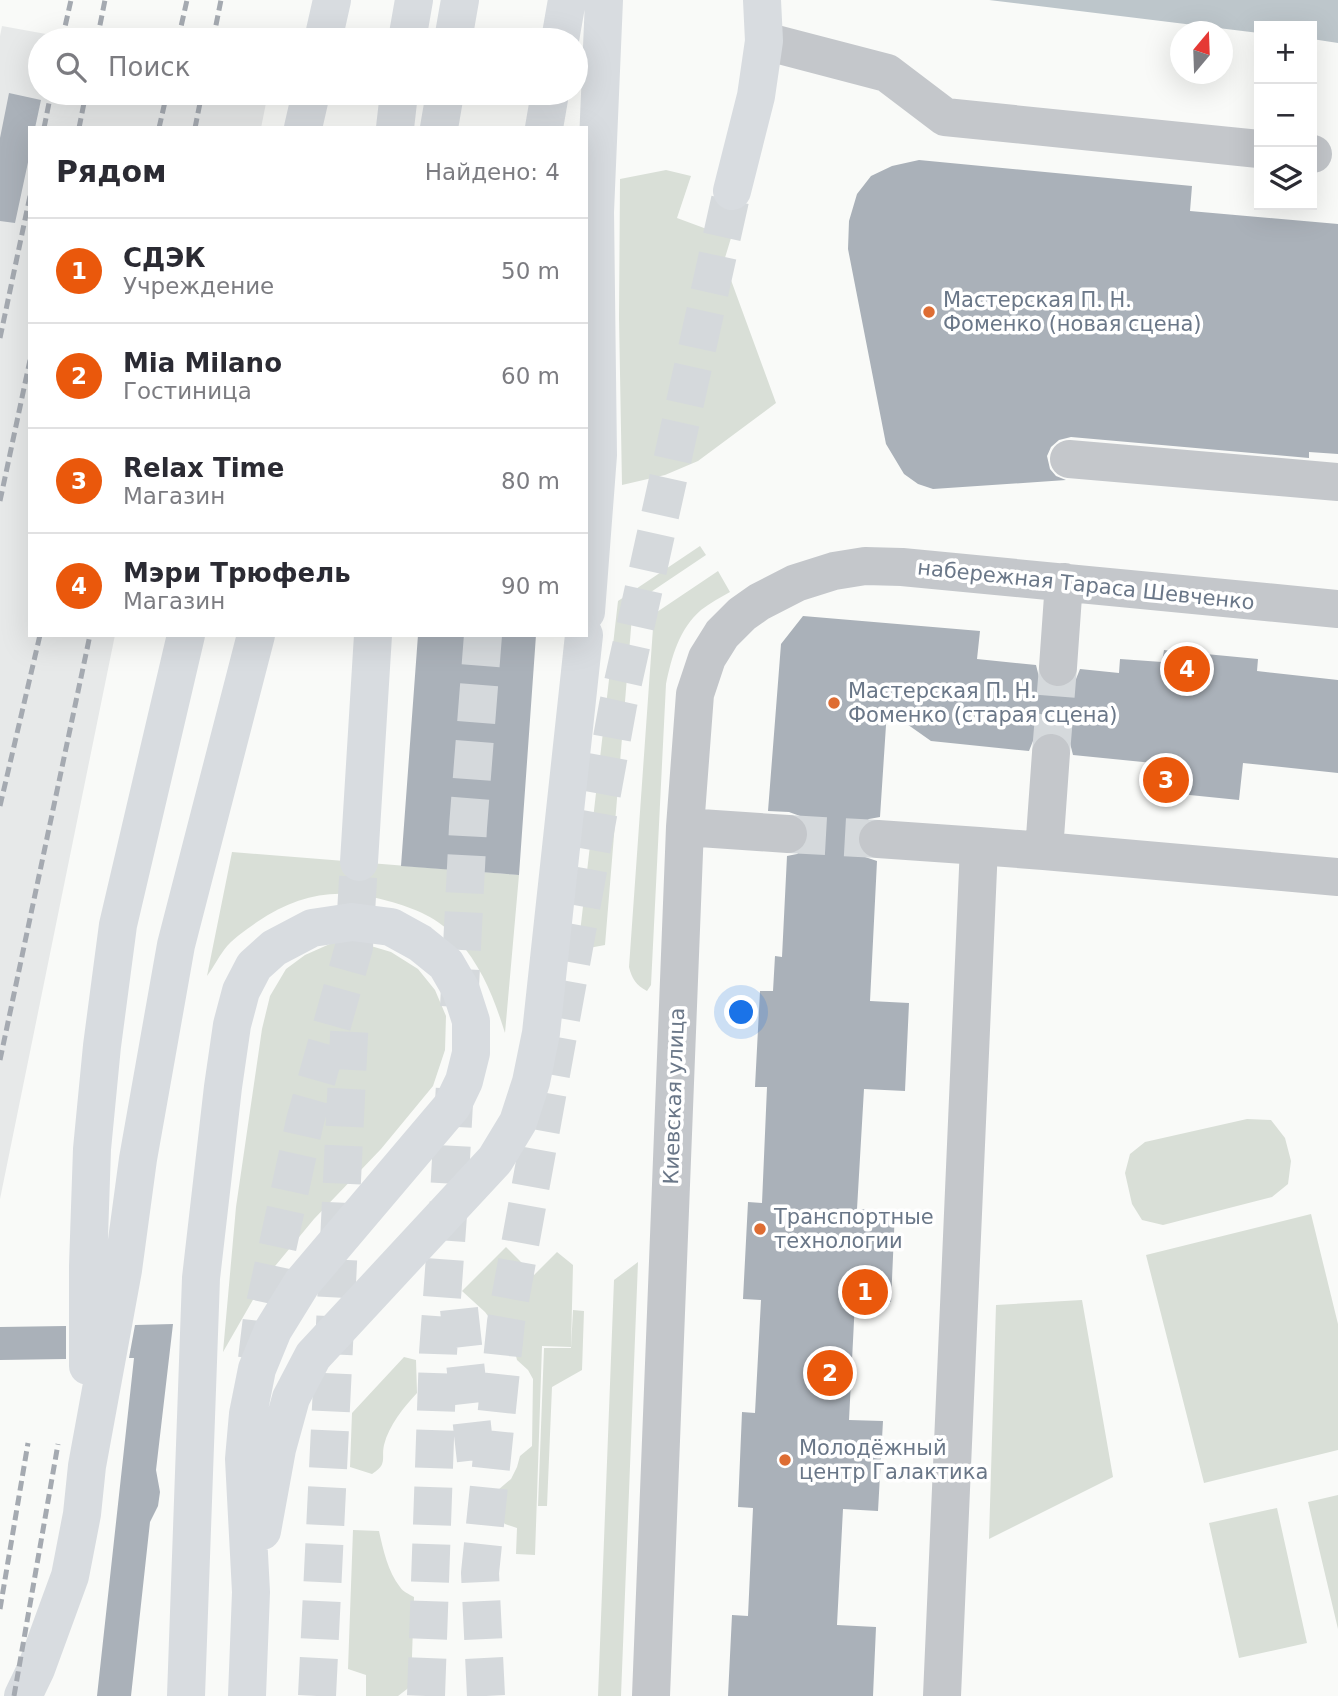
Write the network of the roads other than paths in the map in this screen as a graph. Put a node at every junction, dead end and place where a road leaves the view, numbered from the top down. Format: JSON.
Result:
{"nodes":[{"id":1,"x":332,"y":0,"type":"edge"},
{"id":2,"x":414,"y":0,"type":"edge"},
{"id":3,"x":460,"y":0,"type":"edge"},
{"id":4,"x":567,"y":0,"type":"edge"},
{"id":5,"x":604,"y":0,"type":"edge"},
{"id":6,"x":762,"y":0,"type":"edge"},
{"id":7,"x":326,"y":28,"type":"edge"},
{"id":8,"x":409,"y":28,"type":"edge"},
{"id":9,"x":455,"y":28,"type":"edge"},
{"id":10,"x":562,"y":28,"type":"edge"},
{"id":11,"x":764,"y":41,"type":"junction"},
{"id":12,"x":309,"y":105,"type":"edge"},
{"id":13,"x":304,"y":126,"type":"edge"},
{"id":14,"x":1254,"y":148,"type":"edge"},
{"id":15,"x":732,"y":191,"type":"tunnel mouth"},
{"id":16,"x":1069,"y":459,"type":"dead end"},
{"id":17,"x":1338,"y":482,"type":"edge"},
{"id":18,"x":834,"y":571,"type":"joint"},
{"id":19,"x":1064,"y":582,"type":"junction"},
{"id":20,"x":588,"y":586,"type":"edge"},
{"id":21,"x":1338,"y":609,"type":"edge"},
{"id":22,"x":186,"y":637,"type":"edge"},
{"id":23,"x":255,"y":637,"type":"edge"},
{"id":24,"x":373,"y":637,"type":"edge"},
{"id":25,"x":584,"y":637,"type":"edge"},
{"id":26,"x":1058,"y":667,"type":"tunnel mouth"},
{"id":27,"x":1051,"y":753,"type":"tunnel mouth"},
{"id":28,"x":685,"y":827,"type":"junction"},
{"id":29,"x":788,"y":834,"type":"tunnel mouth"},
{"id":30,"x":878,"y":839,"type":"tunnel mouth"},
{"id":31,"x":979,"y":846,"type":"junction"},
{"id":32,"x":1044,"y":850,"type":"junction"},
{"id":33,"x":359,"y":862,"type":"tunnel mouth"},
{"id":34,"x":1338,"y":877,"type":"edge"},
{"id":35,"x":87,"y":1466,"type":"junction"},
{"id":36,"x":251,"y":1592,"type":"junction"},
{"id":37,"x":23,"y":1696,"type":"edge"},
{"id":38,"x":186,"y":1696,"type":"edge"},
{"id":39,"x":247,"y":1696,"type":"edge"},
{"id":40,"x":650,"y":1696,"type":"edge"},
{"id":41,"x":942,"y":1696,"type":"edge"}],
"edges":[{"from":1,"to":7,"type":"main road"},
{"from":2,"to":8,"type":"main road"},
{"from":3,"to":9,"type":"main road"},
{"from":4,"to":10,"type":"main road"},
{"from":5,"to":20,"type":"main road"},
{"from":6,"to":11,"type":"main road"},
{"from":11,"to":14,"type":"street"},
{"from":11,"to":15,"type":"main road"},
{"from":12,"to":13,"type":"main road"},
{"from":16,"to":17,"type":"street"},
{"from":18,"to":19,"type":"street","name":"набережная Тараса Шевченко"},
{"from":18,"to":28,"type":"street","name":"Киевская улица"},
{"from":19,"to":21,"type":"street","name":"набережная Тараса Шевченко"},
{"from":19,"to":26,"type":"street"},
{"from":22,"to":35,"type":"main road"},
{"from":23,"to":35,"type":"main road"},
{"from":24,"to":33,"type":"main road"},
{"from":25,"to":36,"type":"main road"},
{"from":27,"to":32,"type":"street"},
{"from":28,"to":29,"type":"street"},
{"from":28,"to":40,"type":"street","name":"Киевская улица"},
{"from":30,"to":31,"type":"street"},
{"from":31,"to":32,"type":"street"},
{"from":31,"to":41,"type":"street"},
{"from":32,"to":34,"type":"street"},
{"from":35,"to":37,"type":"main road"},
{"from":36,"to":38,"type":"main road"},
{"from":36,"to":39,"type":"main road"}]}
